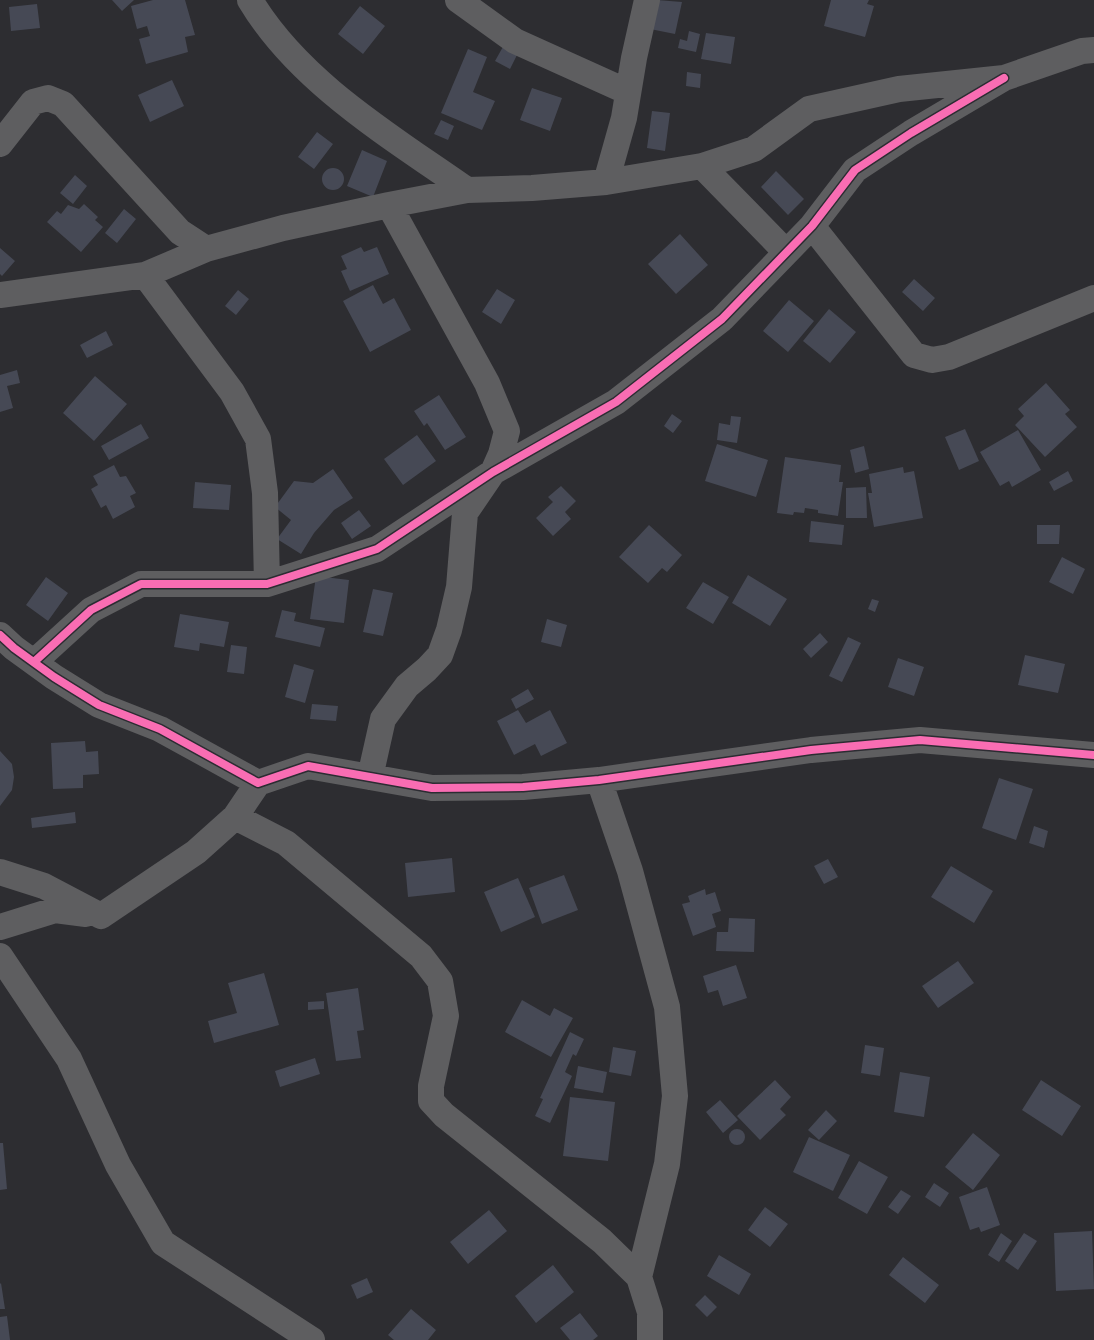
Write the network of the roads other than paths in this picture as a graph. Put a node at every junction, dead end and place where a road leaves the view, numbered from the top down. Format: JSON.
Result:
{"nodes":[{"id":1,"x":250,"y":0,"type":"edge"},
{"id":2,"x":458,"y":0,"type":"edge"},
{"id":3,"x":647,"y":0,"type":"edge"},
{"id":4,"x":1094,"y":50,"type":"edge"},
{"id":5,"x":1004,"y":78,"type":"junction"},
{"id":6,"x":628,"y":92,"type":"junction"},
{"id":7,"x":0,"y":144,"type":"edge"},
{"id":8,"x":702,"y":166,"type":"junction"},
{"id":9,"x":606,"y":182,"type":"junction"},
{"id":10,"x":467,"y":190,"type":"junction"},
{"id":11,"x":389,"y":205,"type":"junction"},
{"id":12,"x":812,"y":226,"type":"junction"},
{"id":13,"x":206,"y":249,"type":"junction"},
{"id":14,"x":786,"y":252,"type":"junction"},
{"id":15,"x":145,"y":275,"type":"junction"},
{"id":16,"x":0,"y":294,"type":"edge"},
{"id":17,"x":1094,"y":298,"type":"edge"},
{"id":18,"x":493,"y":472,"type":"junction"},
{"id":19,"x":267,"y":584,"type":"junction"},
{"id":20,"x":0,"y":635,"type":"edge"},
{"id":21,"x":33,"y":662,"type":"junction"},
{"id":22,"x":1094,"y":755,"type":"edge"},
{"id":23,"x":370,"y":777,"type":"junction"},
{"id":24,"x":599,"y":780,"type":"junction"},
{"id":25,"x":258,"y":783,"type":"junction"},
{"id":26,"x":235,"y":817,"type":"junction"},
{"id":27,"x":0,"y":872,"type":"edge"},
{"id":28,"x":101,"y":916,"type":"junction"},
{"id":29,"x":0,"y":927,"type":"edge"},
{"id":30,"x":0,"y":956,"type":"edge"},
{"id":31,"x":639,"y":1278,"type":"junction"},
{"id":32,"x":312,"y":1340,"type":"edge"},
{"id":33,"x":650,"y":1340,"type":"edge"}],
"edges":[{"from":1,"to":10,"type":"street"},
{"from":2,"to":6,"type":"street"},
{"from":3,"to":6,"type":"street"},
{"from":4,"to":5,"type":"street"},
{"from":5,"to":8,"type":"street"},
{"from":5,"to":12,"type":"street"},
{"from":6,"to":9,"type":"street"},
{"from":7,"to":13,"type":"street"},
{"from":8,"to":9,"type":"street"},
{"from":8,"to":14,"type":"street"},
{"from":9,"to":10,"type":"street"},
{"from":10,"to":11,"type":"street"},
{"from":11,"to":13,"type":"street"},
{"from":11,"to":18,"type":"street"},
{"from":12,"to":14,"type":"street"},
{"from":12,"to":17,"type":"street"},
{"from":13,"to":15,"type":"street"},
{"from":14,"to":18,"type":"street"},
{"from":15,"to":16,"type":"street"},
{"from":15,"to":19,"type":"street"},
{"from":18,"to":19,"type":"street"},
{"from":18,"to":23,"type":"street"},
{"from":19,"to":21,"type":"street"},
{"from":20,"to":21,"type":"street"},
{"from":21,"to":25,"type":"street"},
{"from":22,"to":24,"type":"street"},
{"from":23,"to":24,"type":"street"},
{"from":23,"to":25,"type":"street"},
{"from":24,"to":31,"type":"street"},
{"from":25,"to":26,"type":"street"},
{"from":26,"to":28,"type":"street"},
{"from":26,"to":31,"type":"street"},
{"from":27,"to":28,"type":"street"},
{"from":28,"to":29,"type":"street"},
{"from":30,"to":32,"type":"street"},
{"from":31,"to":33,"type":"street"}]}
